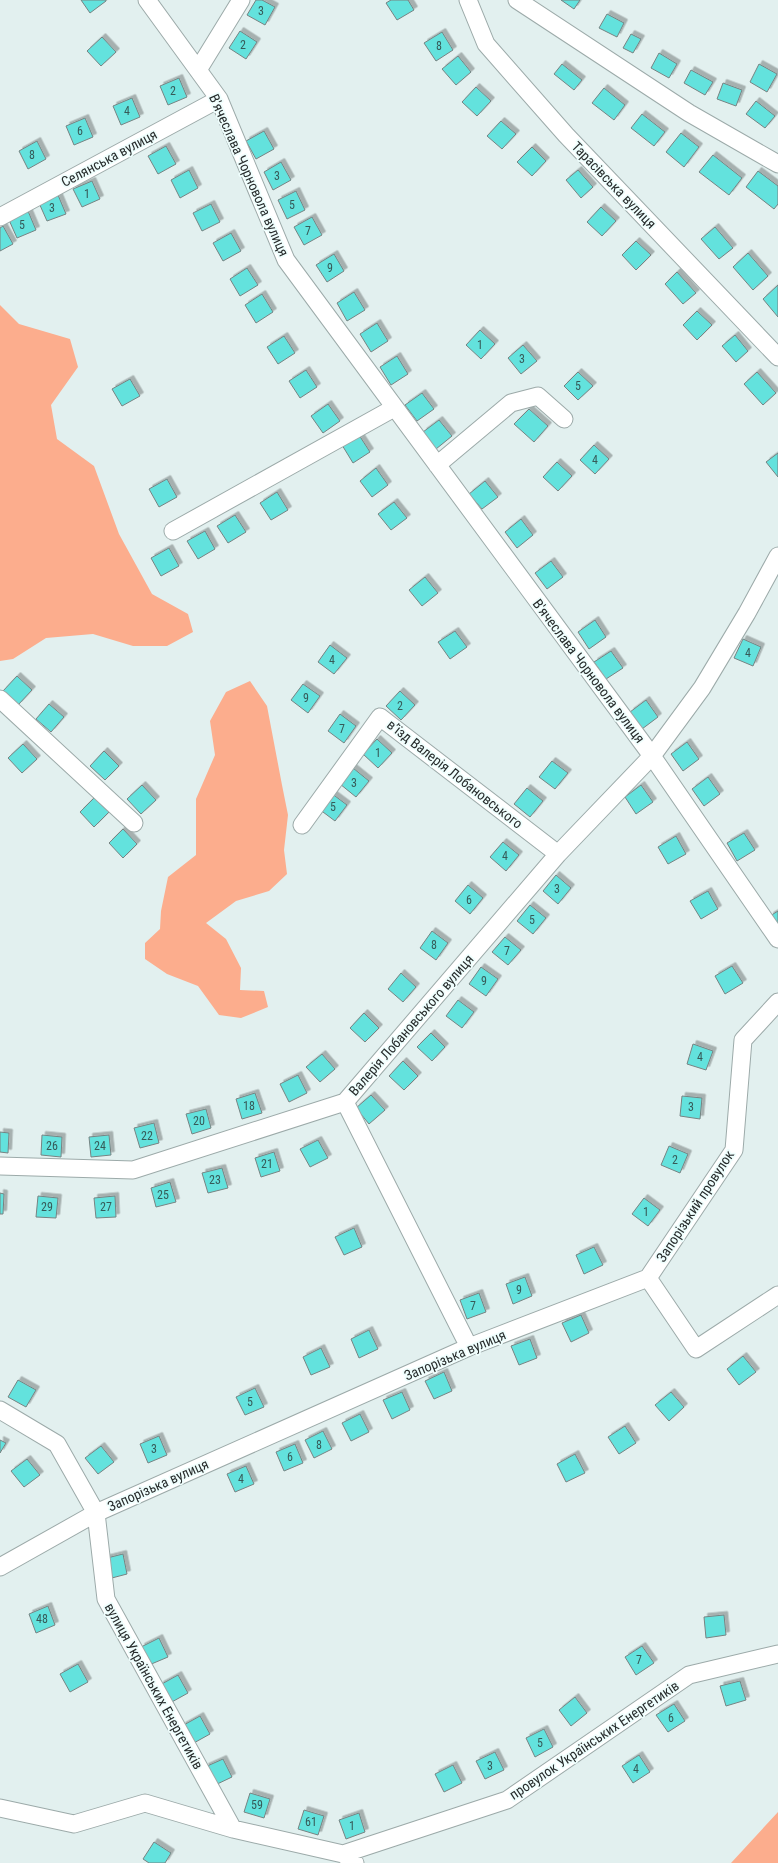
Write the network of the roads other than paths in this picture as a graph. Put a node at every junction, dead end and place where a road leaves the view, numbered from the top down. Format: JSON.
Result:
{"nodes":[{"id":1,"x":147,"y":0,"type":"edge"},
{"id":2,"x":241,"y":0,"type":"edge"},
{"id":3,"x":468,"y":0,"type":"edge"},
{"id":4,"x":517,"y":0,"type":"edge"},
{"id":5,"x":198,"y":70,"type":"junction"},
{"id":6,"x":219,"y":98,"type":"junction"},
{"id":7,"x":778,"y":164,"type":"edge"},
{"id":8,"x":0,"y":217,"type":"edge"},
{"id":9,"x":778,"y":357,"type":"edge"},
{"id":10,"x":394,"y":408,"type":"junction"},
{"id":11,"x":564,"y":419,"type":"dead end"},
{"id":12,"x":437,"y":465,"type":"junction"},
{"id":13,"x":173,"y":531,"type":"dead end"},
{"id":14,"x":778,"y":556,"type":"edge"},
{"id":15,"x":0,"y":699,"type":"edge"},
{"id":16,"x":652,"y":756,"type":"junction"},
{"id":17,"x":134,"y":823,"type":"dead end"},
{"id":18,"x":302,"y":824,"type":"dead end"},
{"id":19,"x":558,"y":854,"type":"junction"},
{"id":20,"x":778,"y":939,"type":"edge"},
{"id":21,"x":778,"y":1002,"type":"edge"},
{"id":22,"x":345,"y":1102,"type":"junction"},
{"id":23,"x":0,"y":1166,"type":"edge"},
{"id":24,"x":648,"y":1278,"type":"junction"},
{"id":25,"x":778,"y":1295,"type":"edge"},
{"id":26,"x":470,"y":1347,"type":"junction"},
{"id":27,"x":0,"y":1410,"type":"edge"},
{"id":28,"x":96,"y":1513,"type":"junction"},
{"id":29,"x":0,"y":1567,"type":"edge"},
{"id":30,"x":778,"y":1654,"type":"edge"},
{"id":31,"x":0,"y":1808,"type":"edge"},
{"id":32,"x":233,"y":1829,"type":"junction"},
{"id":33,"x":349,"y":1858,"type":"edge"}],
"edges":[{"from":1,"to":5,"type":"street","name":"В'ячеслава Чорновола вулиця"},
{"from":2,"to":5,"type":"street"},
{"from":3,"to":9,"type":"street","name":"Тарасівська вулиця"},
{"from":4,"to":7,"type":"street"},
{"from":5,"to":6,"type":"street","name":"В'ячеслава Чорновола вулиця"},
{"from":6,"to":8,"type":"street","name":"Селянська вулиця"},
{"from":6,"to":10,"type":"street","name":"В'ячеслава Чорновола вулиця"},
{"from":10,"to":12,"type":"street","name":"В'ячеслава Чорновола вулиця"},
{"from":10,"to":13,"type":"street"},
{"from":11,"to":12,"type":"street"},
{"from":12,"to":16,"type":"street","name":"В'ячеслава Чорновола вулиця"},
{"from":14,"to":16,"type":"street","name":"Валерія Лобановського вулиця"},
{"from":15,"to":17,"type":"street"},
{"from":16,"to":19,"type":"street","name":"Валерія Лобановського вулиця"},
{"from":16,"to":20,"type":"street","name":"В'ячеслава Чорновола вулиця"},
{"from":18,"to":19,"type":"street","name":"в’їзд Валерія Лобановського"},
{"from":19,"to":22,"type":"street","name":"Валерія Лобановського вулиця"},
{"from":21,"to":24,"type":"street","name":"Запорізький провулок"},
{"from":22,"to":23,"type":"street","name":"Валерія Лобановського вулиця"},
{"from":22,"to":26,"type":"street"},
{"from":24,"to":25,"type":"street"},
{"from":24,"to":26,"type":"street","name":"Запорізька вулиця"},
{"from":26,"to":28,"type":"street","name":"Запорізька вулиця"},
{"from":27,"to":28,"type":"street","name":"вулиця Українських Енергетиків"},
{"from":28,"to":29,"type":"street","name":"Запорізька вулиця"},
{"from":28,"to":32,"type":"street","name":"вулиця Українських Енергетиків"},
{"from":30,"to":33,"type":"street","name":"провулок Українських Енергетиків"},
{"from":31,"to":32,"type":"street"},
{"from":32,"to":33,"type":"street"}]}
